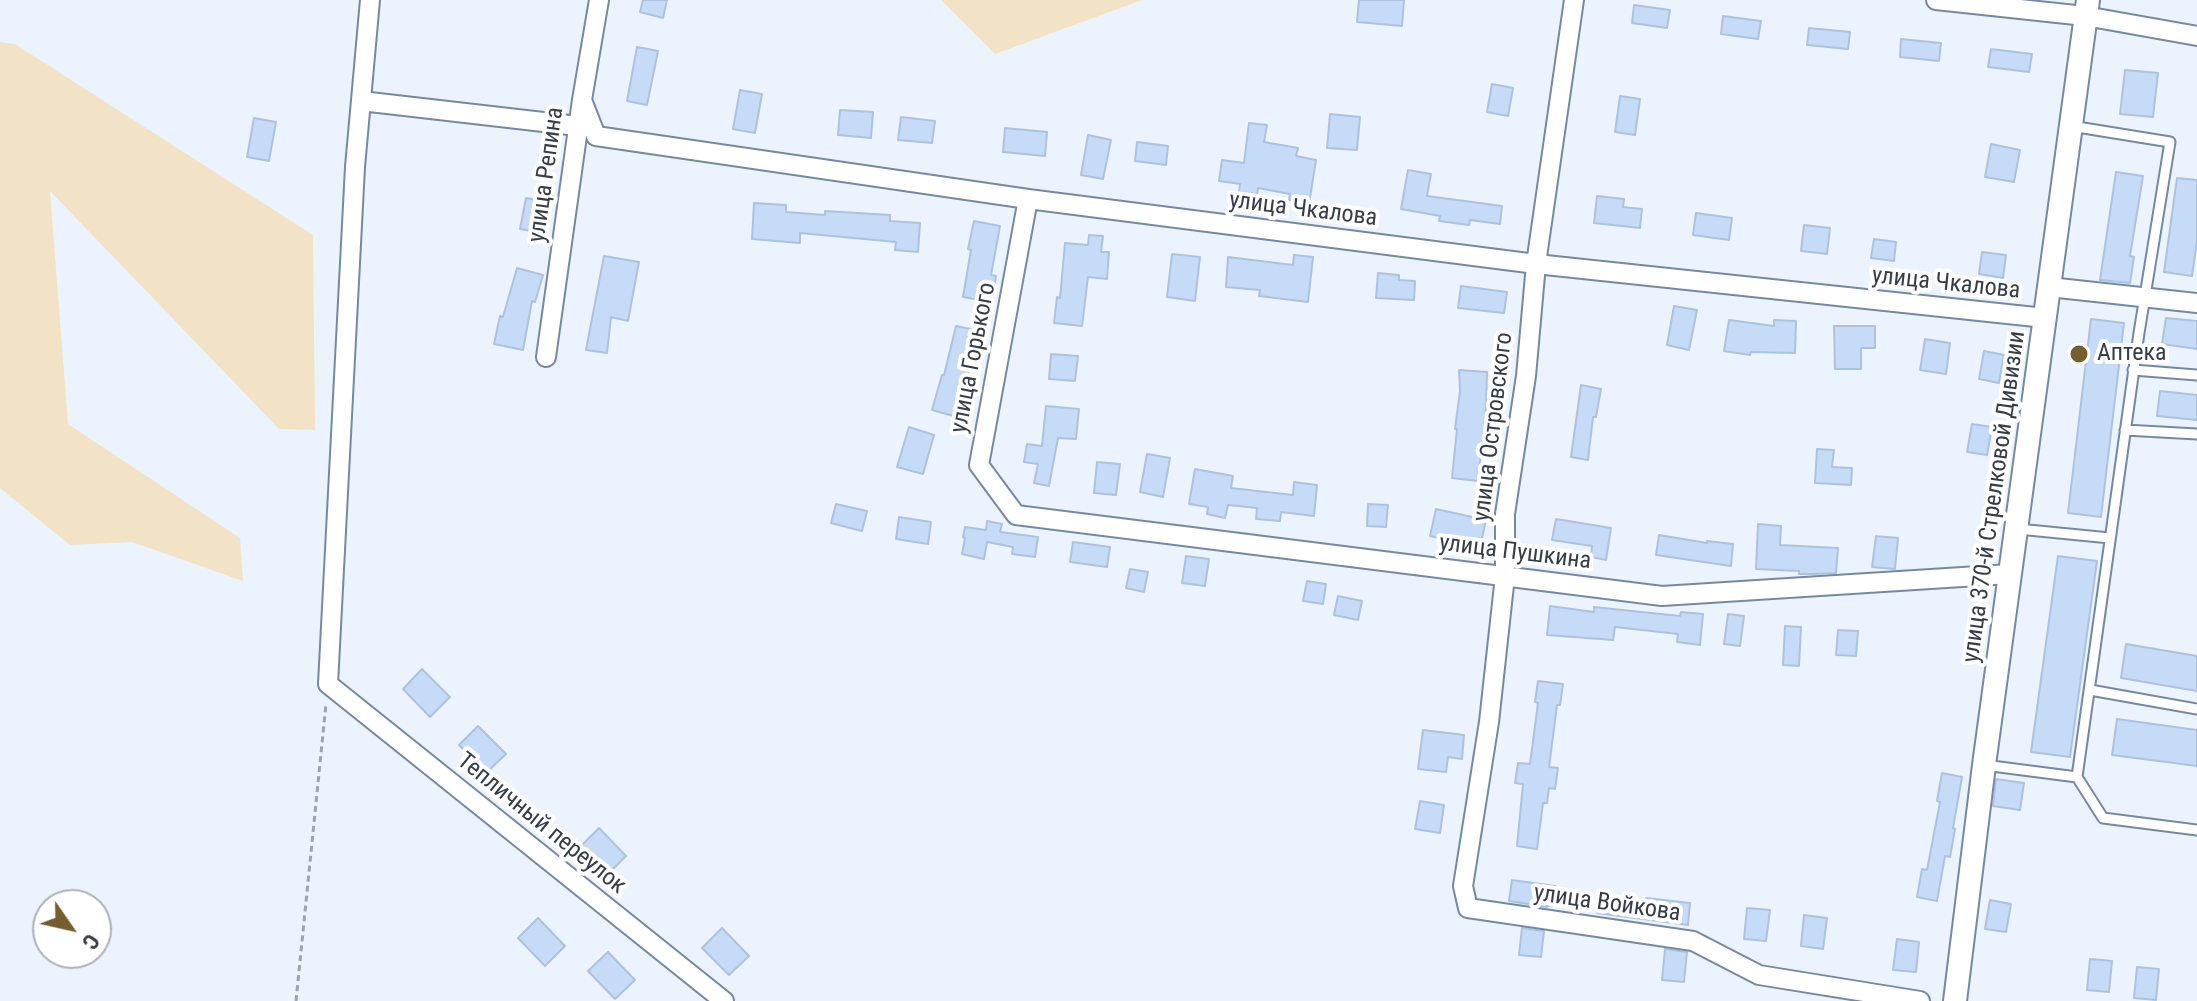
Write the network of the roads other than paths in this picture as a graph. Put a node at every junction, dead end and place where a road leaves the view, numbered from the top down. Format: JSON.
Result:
{"nodes":[{"id":1,"x":370,"y":0,"type":"edge"},
{"id":2,"x":599,"y":0,"type":"edge"},
{"id":3,"x":1574,"y":0,"type":"edge"},
{"id":4,"x":1936,"y":0,"type":"edge"},
{"id":5,"x":2086,"y":8,"type":"edge"},
{"id":6,"x":2197,"y":36,"type":"edge"},
{"id":7,"x":582,"y":100,"type":"junction"},
{"id":8,"x":361,"y":101,"type":"junction"},
{"id":9,"x":578,"y":126,"type":"junction"},
{"id":10,"x":2071,"y":126,"type":"junction"},
{"id":11,"x":1028,"y":199,"type":"junction"},
{"id":12,"x":1536,"y":264,"type":"junction"},
{"id":13,"x":2049,"y":287,"type":"junction"},
{"id":14,"x":2145,"y":298,"type":"junction"},
{"id":15,"x":2197,"y":303,"type":"edge"},
{"id":16,"x":2045,"y":318,"type":"junction"},
{"id":17,"x":546,"y":357,"type":"dead end"},
{"id":18,"x":2133,"y":370,"type":"junction"},
{"id":19,"x":2197,"y":375,"type":"edge"},
{"id":20,"x":2125,"y":430,"type":"junction"},
{"id":21,"x":2197,"y":434,"type":"edge"},
{"id":22,"x":1016,"y":515,"type":"joint"},
{"id":23,"x":2017,"y":528,"type":"junction"},
{"id":24,"x":2110,"y":538,"type":"junction"},
{"id":25,"x":2010,"y":574,"type":"junction"},
{"id":26,"x":1505,"y":576,"type":"junction"},
{"id":27,"x":2090,"y":690,"type":"junction"},
{"id":28,"x":2197,"y":709,"type":"edge"},
{"id":29,"x":1984,"y":765,"type":"junction"},
{"id":30,"x":2077,"y":777,"type":"junction"},
{"id":31,"x":2197,"y":830,"type":"edge"},
{"id":32,"x":1468,"y":908,"type":"joint"},
{"id":33,"x":724,"y":1001,"type":"edge"},
{"id":34,"x":1920,"y":1001,"type":"edge"},
{"id":35,"x":1955,"y":1001,"type":"edge"}],
"edges":[{"from":1,"to":8,"type":"street"},
{"from":2,"to":7,"type":"street","name":"улица Репина"},
{"from":3,"to":12,"type":"street","name":"улица Островского"},
{"from":4,"to":5,"type":"street"},
{"from":5,"to":6,"type":"street"},
{"from":5,"to":10,"type":"street","name":"улица 370-й Стрелковой Дивизии"},
{"from":7,"to":9,"type":"street","name":"улица Репина"},
{"from":7,"to":11,"type":"street","name":"улица Чкалова"},
{"from":8,"to":9,"type":"street"},
{"from":8,"to":33,"type":"street","name":"Тепличный переулок"},
{"from":9,"to":17,"type":"street","name":"улица Репина"},
{"from":10,"to":13,"type":"street","name":"улица 370-й Стрелковой Дивизии"},
{"from":10,"to":14,"type":"lane"},
{"from":11,"to":12,"type":"street","name":"улица Чкалова"},
{"from":11,"to":22,"type":"street","name":"улица Горького"},
{"from":12,"to":16,"type":"street","name":"улица Чкалова"},
{"from":12,"to":26,"type":"street","name":"улица Островского"},
{"from":13,"to":14,"type":"street","name":"улица Чкалова"},
{"from":13,"to":16,"type":"street","name":"улица 370-й Стрелковой Дивизии"},
{"from":14,"to":15,"type":"street","name":"улица Чкалова"},
{"from":14,"to":18,"type":"lane"},
{"from":16,"to":23,"type":"street","name":"улица 370-й Стрелковой Дивизии"},
{"from":18,"to":19,"type":"lane"},
{"from":18,"to":20,"type":"lane"},
{"from":20,"to":21,"type":"lane"},
{"from":20,"to":24,"type":"lane"},
{"from":22,"to":26,"type":"street","name":"улица Пушкина"},
{"from":23,"to":24,"type":"lane"},
{"from":23,"to":25,"type":"street","name":"улица 370-й Стрелковой Дивизии"},
{"from":24,"to":27,"type":"lane"},
{"from":25,"to":26,"type":"street","name":"улица Пушкина"},
{"from":25,"to":29,"type":"street","name":"улица 370-й Стрелковой Дивизии"},
{"from":26,"to":32,"type":"street","name":"улица Островского"},
{"from":27,"to":28,"type":"lane"},
{"from":27,"to":30,"type":"lane"},
{"from":29,"to":30,"type":"lane"},
{"from":29,"to":35,"type":"street","name":"улица 370-й Стрелковой Дивизии"},
{"from":30,"to":31,"type":"lane"},
{"from":32,"to":34,"type":"street","name":"улица Войкова"}]}
